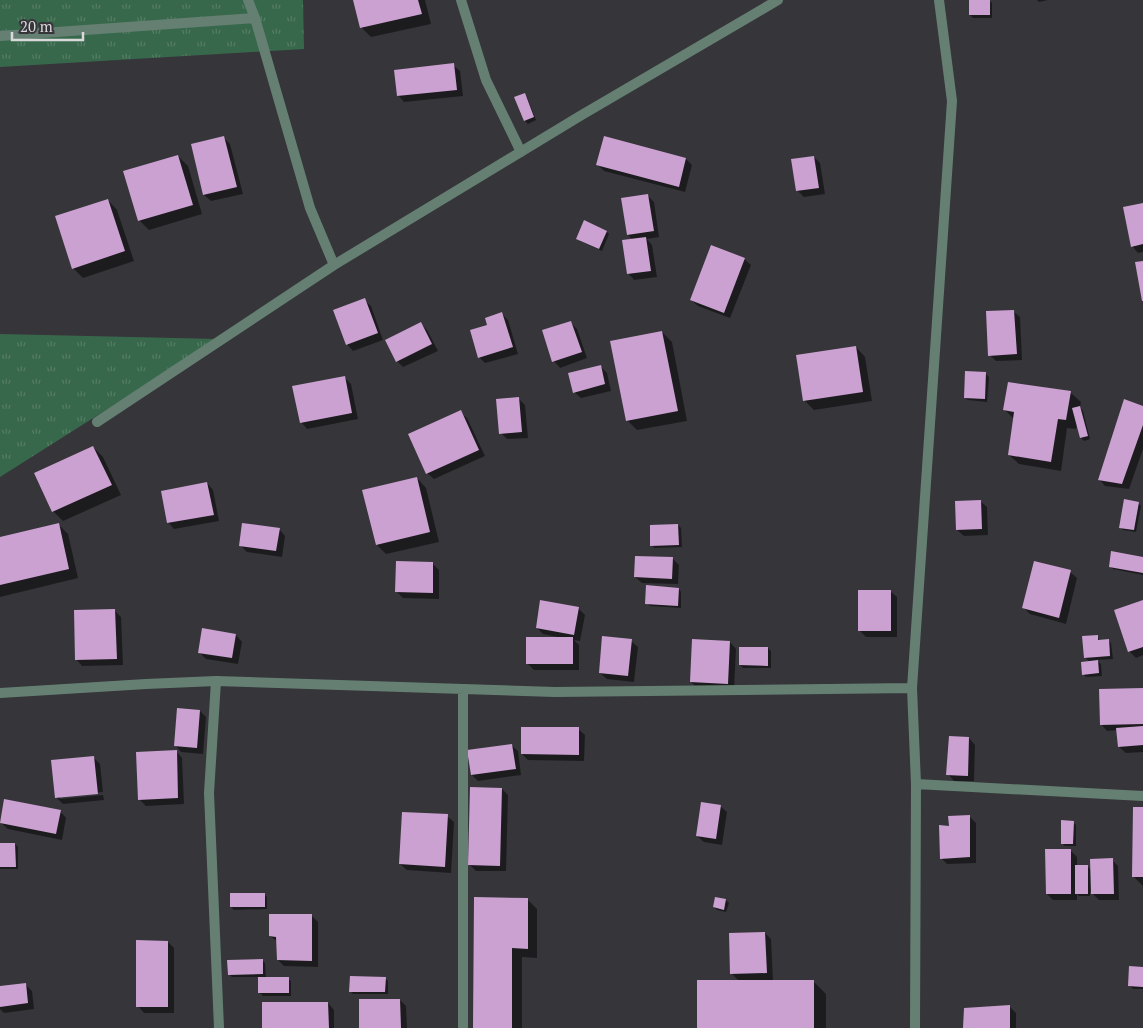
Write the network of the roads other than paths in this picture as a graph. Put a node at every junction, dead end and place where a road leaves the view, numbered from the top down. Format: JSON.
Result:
{"nodes":[{"id":1,"x":248,"y":0,"type":"edge"},
{"id":2,"x":461,"y":0,"type":"edge"},
{"id":3,"x":778,"y":0,"type":"edge"},
{"id":4,"x":939,"y":0,"type":"edge"},
{"id":5,"x":255,"y":18,"type":"junction"},
{"id":6,"x":0,"y":36,"type":"edge"},
{"id":7,"x":521,"y":152,"type":"junction"},
{"id":8,"x":334,"y":265,"type":"junction"},
{"id":9,"x":97,"y":422,"type":"dead end"},
{"id":10,"x":216,"y":681,"type":"junction"},
{"id":11,"x":912,"y":688,"type":"junction"},
{"id":12,"x":463,"y":689,"type":"junction"},
{"id":13,"x":0,"y":694,"type":"edge"},
{"id":14,"x":916,"y":784,"type":"junction"},
{"id":15,"x":1143,"y":796,"type":"edge"},
{"id":16,"x":219,"y":1028,"type":"edge"},
{"id":17,"x":463,"y":1028,"type":"edge"},
{"id":18,"x":915,"y":1028,"type":"edge"}],
"edges":[{"from":1,"to":5,"type":"street"},
{"from":2,"to":7,"type":"street"},
{"from":3,"to":7,"type":"street"},
{"from":4,"to":11,"type":"street"},
{"from":5,"to":6,"type":"street"},
{"from":5,"to":8,"type":"street"},
{"from":7,"to":8,"type":"street"},
{"from":8,"to":9,"type":"street"},
{"from":10,"to":12,"type":"street"},
{"from":10,"to":13,"type":"street"},
{"from":10,"to":16,"type":"street"},
{"from":11,"to":12,"type":"street"},
{"from":11,"to":14,"type":"street"},
{"from":12,"to":17,"type":"street"},
{"from":14,"to":15,"type":"street"},
{"from":14,"to":18,"type":"street"}]}
